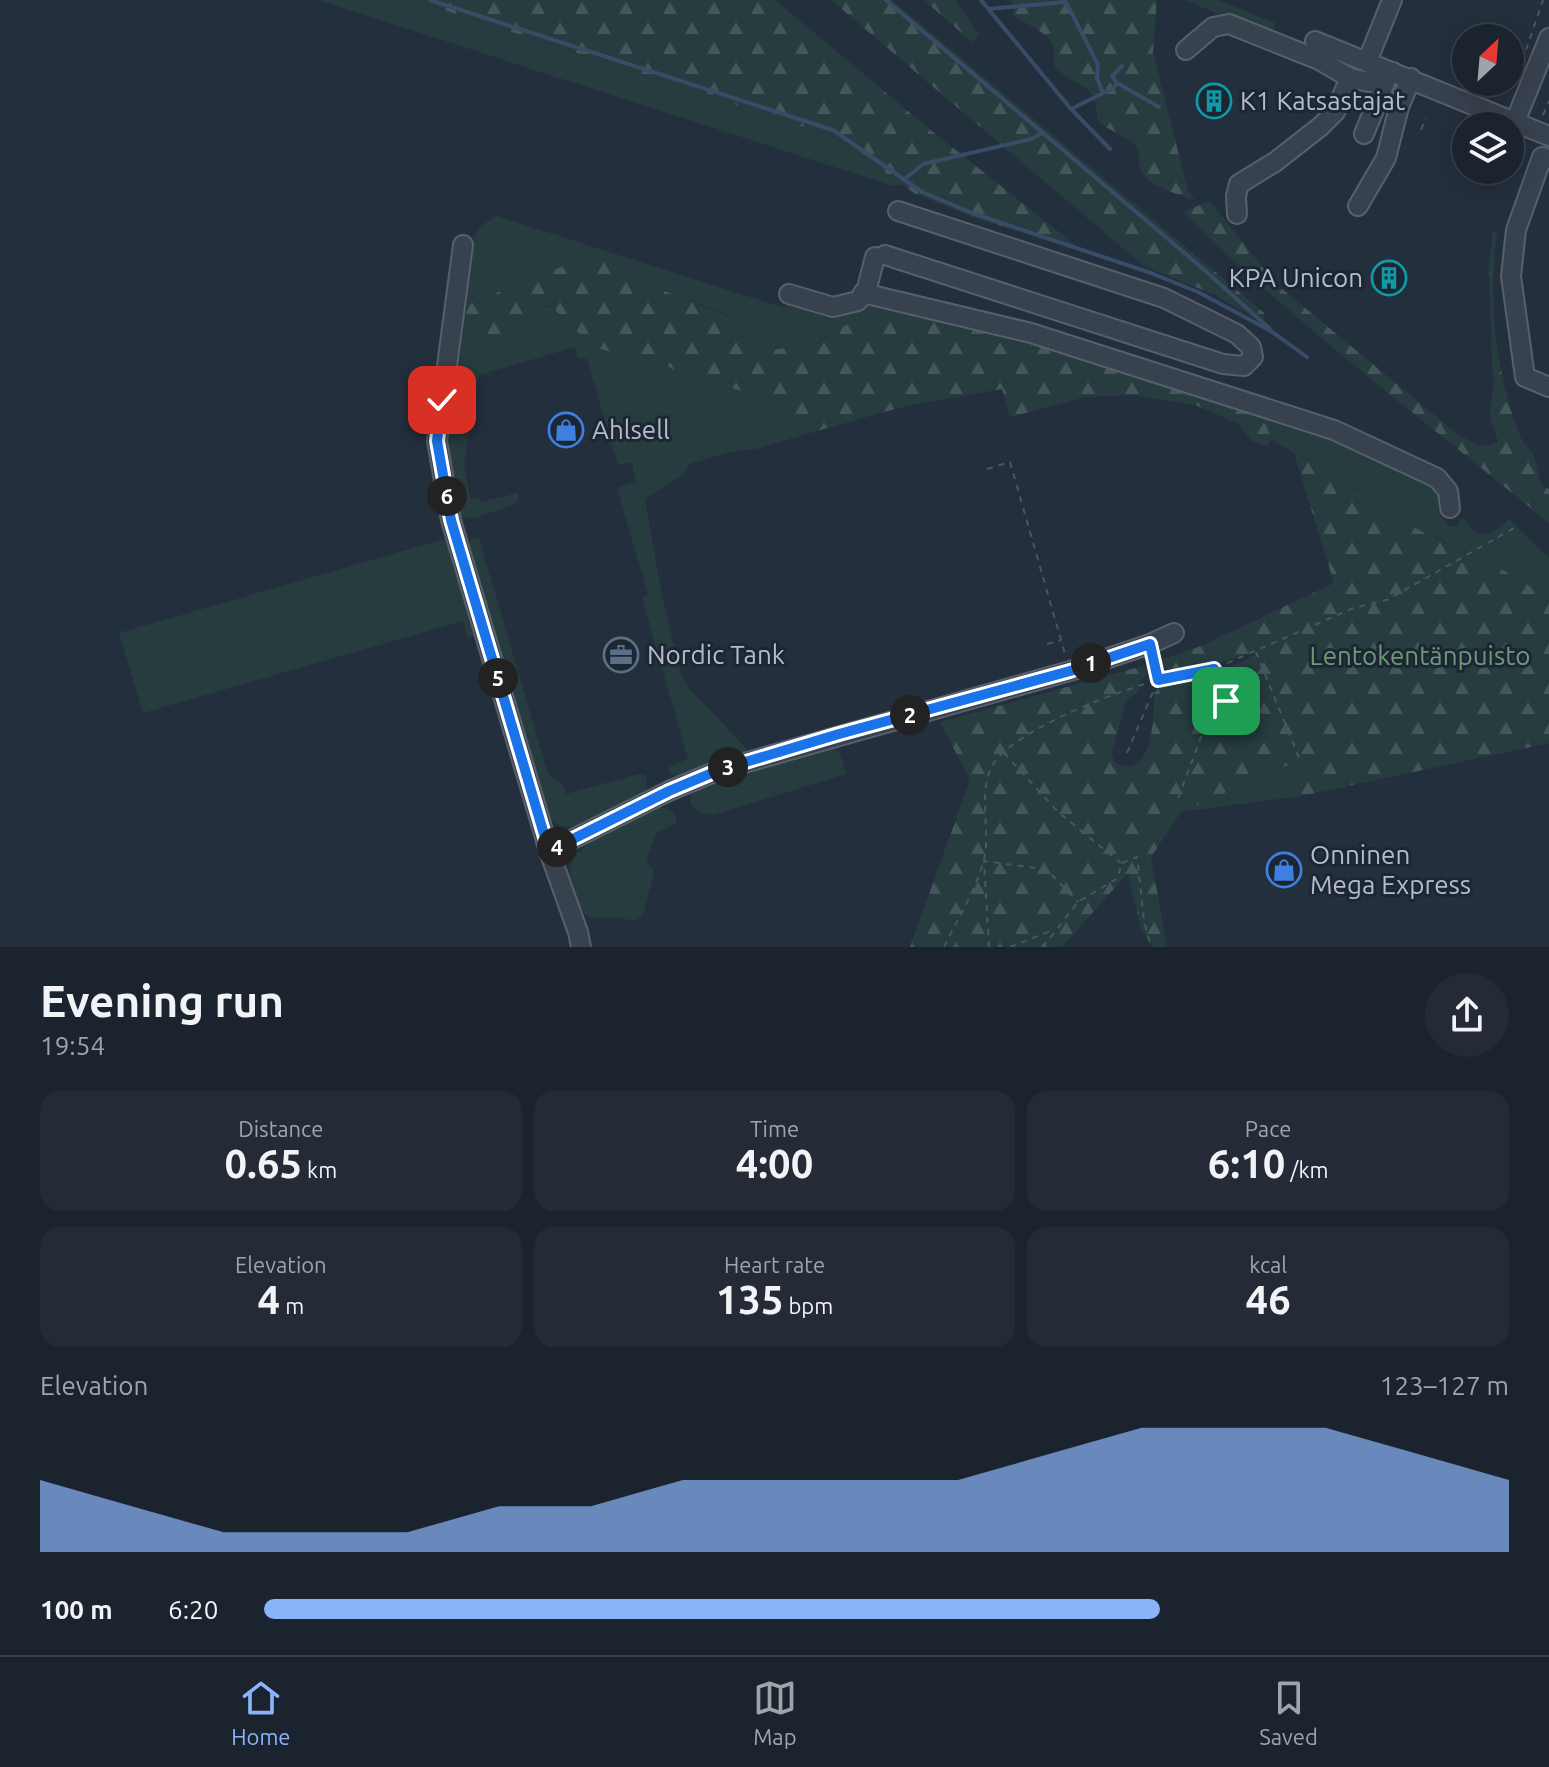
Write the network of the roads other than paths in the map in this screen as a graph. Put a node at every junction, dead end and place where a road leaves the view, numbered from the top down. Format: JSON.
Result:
{"nodes":[{"id":1,"x":1392,"y":0,"type":"edge"},
{"id":2,"x":1549,"y":38,"type":"edge"},
{"id":3,"x":1315,"y":41,"type":"dead end"},
{"id":4,"x":1186,"y":50,"type":"dead end"},
{"id":5,"x":1385,"y":71,"type":"junction"},
{"id":6,"x":1350,"y":78,"type":"junction"},
{"id":7,"x":1490,"y":112,"type":"edge"},
{"id":8,"x":1519,"y":112,"type":"edge"},
{"id":9,"x":1524,"y":126,"type":"edge"},
{"id":10,"x":1364,"y":134,"type":"dead end"},
{"id":11,"x":1549,"y":136,"type":"edge"},
{"id":12,"x":1549,"y":159,"type":"edge"},
{"id":13,"x":1358,"y":206,"type":"dead end"},
{"id":14,"x":898,"y":211,"type":"dead end"},
{"id":15,"x":1237,"y":214,"type":"dead end"},
{"id":16,"x":463,"y":245,"type":"dead end"},
{"id":17,"x":863,"y":293,"type":"junction"},
{"id":18,"x":789,"y":294,"type":"dead end"},
{"id":19,"x":1549,"y":387,"type":"edge"},
{"id":20,"x":1450,"y":508,"type":"dead end"},
{"id":21,"x":1174,"y":633,"type":"dead end"},
{"id":22,"x":549,"y":851,"type":"junction"},
{"id":23,"x":581,"y":947,"type":"edge"}],
"edges":[{"from":1,"to":5,"type":"street"},
{"from":2,"to":8,"type":"street"},
{"from":3,"to":5,"type":"street"},
{"from":4,"to":6,"type":"street"},
{"from":5,"to":6,"type":"street"},
{"from":5,"to":7,"type":"street"},
{"from":5,"to":10,"type":"street"},
{"from":5,"to":13,"type":"street"},
{"from":6,"to":15,"type":"street"},
{"from":9,"to":11,"type":"street"},
{"from":12,"to":19,"type":"street"},
{"from":14,"to":17,"type":"street"},
{"from":16,"to":22,"type":"street"},
{"from":17,"to":18,"type":"street"},
{"from":17,"to":20,"type":"street"},
{"from":21,"to":22,"type":"street"},
{"from":22,"to":23,"type":"street"}]}
